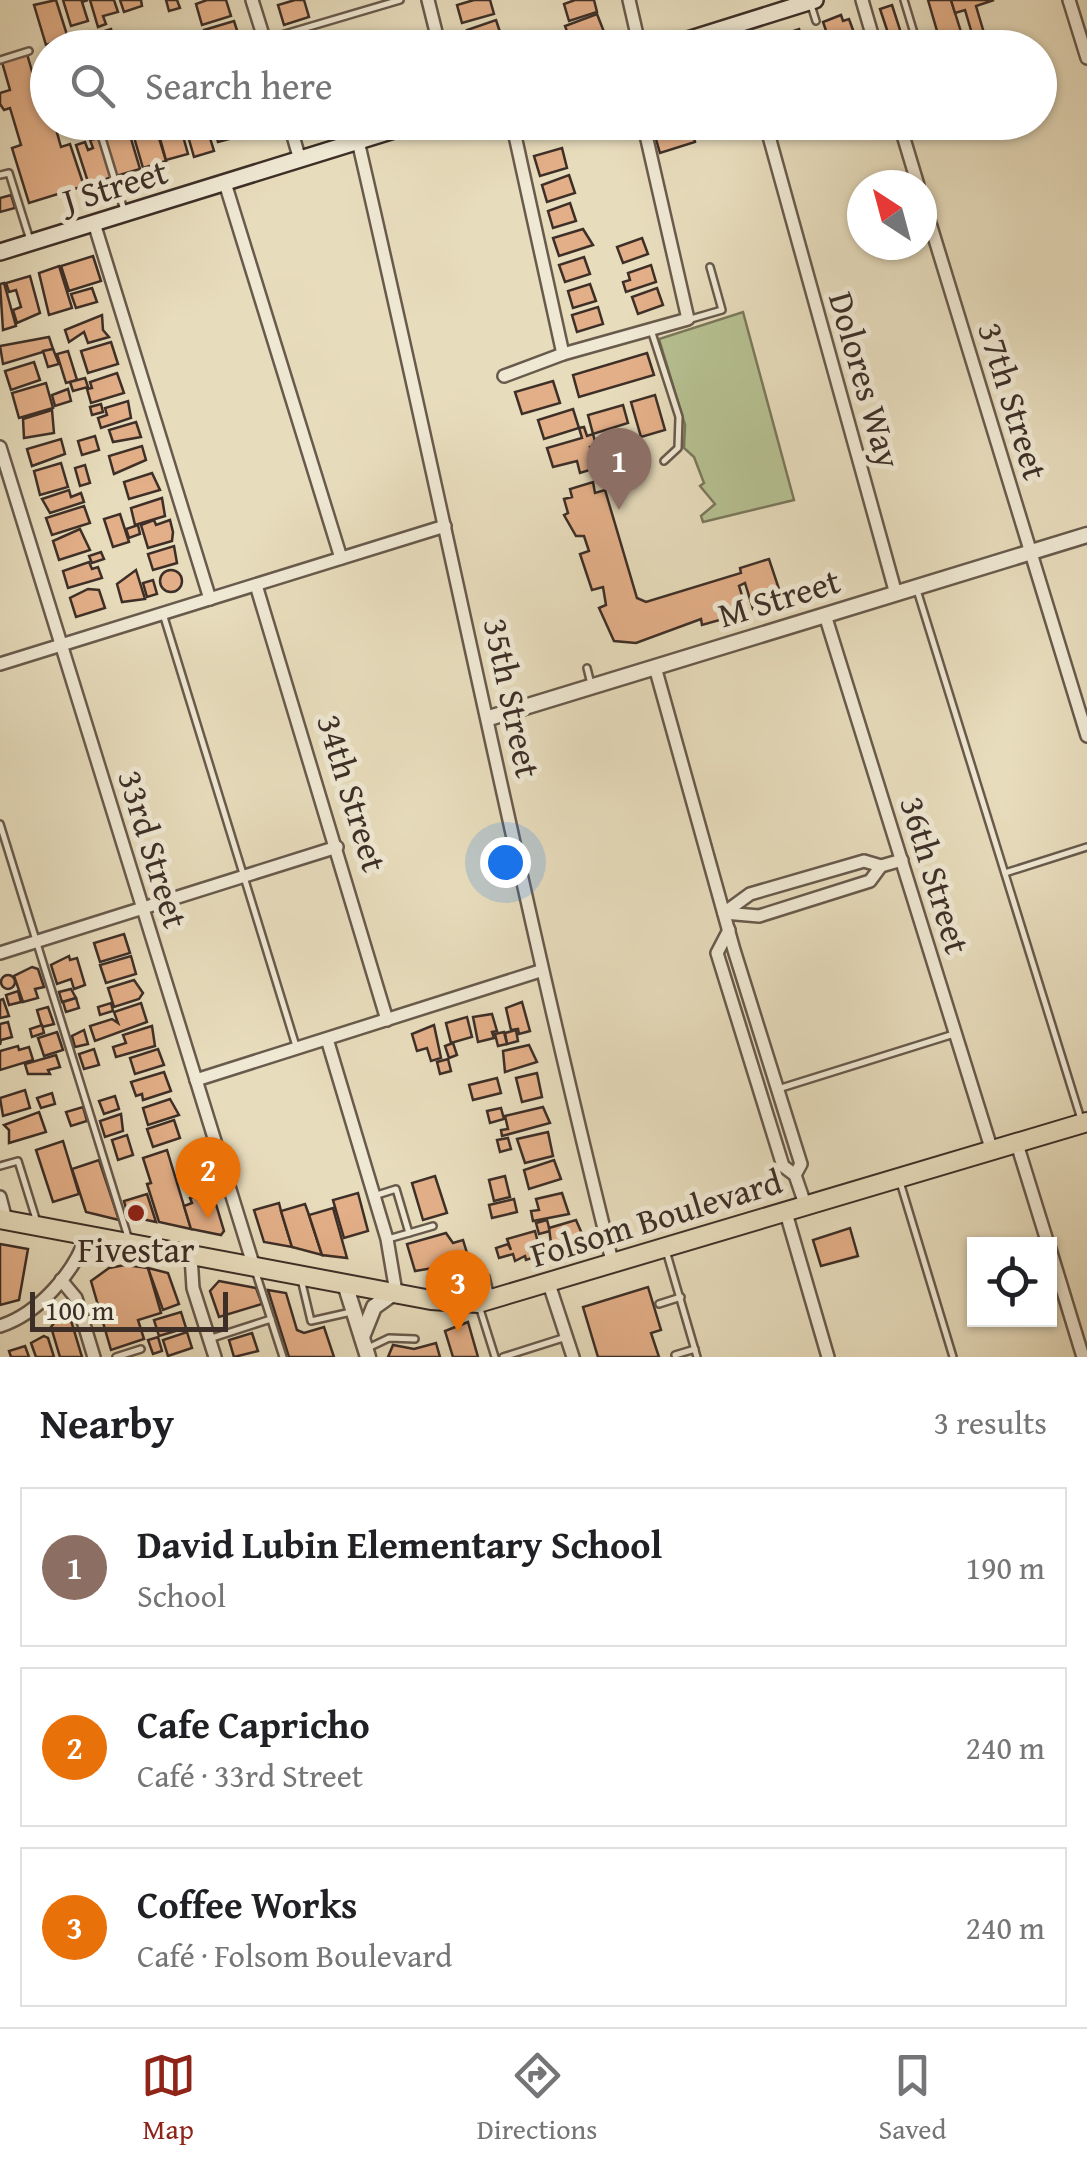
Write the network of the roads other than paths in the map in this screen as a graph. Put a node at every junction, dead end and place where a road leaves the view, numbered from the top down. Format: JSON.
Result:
{"nodes":[{"id":1,"x":252,"y":0,"type":"edge"},
{"id":2,"x":400,"y":0,"type":"edge"},
{"id":3,"x":428,"y":0,"type":"edge"},
{"id":4,"x":629,"y":0,"type":"edge"},
{"id":5,"x":862,"y":0,"type":"edge"},
{"id":6,"x":904,"y":0,"type":"edge"},
{"id":7,"x":1069,"y":0,"type":"edge"},
{"id":8,"x":803,"y":2,"type":"edge"},
{"id":9,"x":1081,"y":18,"type":"edge"},
{"id":10,"x":816,"y":21,"type":"dead end"},
{"id":11,"x":738,"y":24,"type":"junction"},
{"id":12,"x":262,"y":30,"type":"edge"},
{"id":13,"x":309,"y":30,"type":"edge"},
{"id":14,"x":436,"y":30,"type":"edge"},
{"id":15,"x":636,"y":30,"type":"edge"},
{"id":16,"x":719,"y":30,"type":"edge"},
{"id":17,"x":740,"y":30,"type":"edge"},
{"id":18,"x":871,"y":30,"type":"edge"},
{"id":19,"x":913,"y":30,"type":"edge"},
{"id":20,"x":30,"y":51,"type":"dead end"},
{"id":21,"x":1087,"y":58,"type":"edge"},
{"id":22,"x":0,"y":60,"type":"edge"},
{"id":23,"x":102,"y":140,"type":"edge"},
{"id":24,"x":294,"y":140,"type":"edge"},
{"id":25,"x":364,"y":140,"type":"edge"},
{"id":26,"x":516,"y":140,"type":"edge"},
{"id":27,"x":647,"y":140,"type":"edge"},
{"id":28,"x":770,"y":140,"type":"edge"},
{"id":29,"x":904,"y":140,"type":"edge"},
{"id":30,"x":358,"y":142,"type":"junction"},
{"id":31,"x":300,"y":160,"type":"junction"},
{"id":32,"x":913,"y":170,"type":"edge"},
{"id":33,"x":0,"y":176,"type":"edge"},
{"id":34,"x":225,"y":183,"type":"junction"},
{"id":35,"x":125,"y":214,"type":"junction"},
{"id":36,"x":94,"y":223,"type":"junction"},
{"id":37,"x":30,"y":243,"type":"junction"},
{"id":38,"x":937,"y":246,"type":"edge"},
{"id":39,"x":0,"y":252,"type":"edge"},
{"id":40,"x":710,"y":267,"type":"dead end"},
{"id":41,"x":688,"y":319,"type":"junction"},
{"id":42,"x":651,"y":330,"type":"junction"},
{"id":43,"x":563,"y":354,"type":"junction"},
{"id":44,"x":504,"y":376,"type":"dead end"},
{"id":45,"x":0,"y":447,"type":"edge"},
{"id":46,"x":664,"y":461,"type":"dead end"},
{"id":47,"x":14,"y":493,"type":"junction"},
{"id":48,"x":0,"y":498,"type":"edge"},
{"id":49,"x":446,"y":526,"type":"junction"},
{"id":50,"x":1087,"y":535,"type":"edge"},
{"id":51,"x":1031,"y":553,"type":"junction"},
{"id":52,"x":341,"y":558,"type":"junction"},
{"id":53,"x":256,"y":585,"type":"junction"},
{"id":54,"x":916,"y":588,"type":"junction"},
{"id":55,"x":896,"y":594,"type":"junction"},
{"id":56,"x":210,"y":599,"type":"junction"},
{"id":57,"x":163,"y":614,"type":"junction"},
{"id":58,"x":826,"y":615,"type":"junction"},
{"id":59,"x":61,"y":645,"type":"junction"},
{"id":60,"x":0,"y":664,"type":"edge"},
{"id":61,"x":654,"y":667,"type":"junction"},
{"id":62,"x":587,"y":668,"type":"dead end"},
{"id":63,"x":591,"y":686,"type":"junction"},
{"id":64,"x":489,"y":718,"type":"junction"},
{"id":65,"x":1087,"y":736,"type":"edge"},
{"id":66,"x":0,"y":824,"type":"edge"},
{"id":67,"x":338,"y":847,"type":"junction"},
{"id":68,"x":1087,"y":848,"type":"edge"},
{"id":69,"x":902,"y":860,"type":"junction"},
{"id":70,"x":881,"y":866,"type":"junction"},
{"id":71,"x":1005,"y":873,"type":"junction"},
{"id":72,"x":244,"y":877,"type":"junction"},
{"id":73,"x":143,"y":908,"type":"junction"},
{"id":74,"x":724,"y":912,"type":"junction"},
{"id":75,"x":729,"y":930,"type":"junction"},
{"id":76,"x":36,"y":942,"type":"junction"},
{"id":77,"x":0,"y":953,"type":"edge"},
{"id":78,"x":540,"y":971,"type":"junction"},
{"id":79,"x":387,"y":1020,"type":"junction"},
{"id":80,"x":955,"y":1033,"type":"junction"},
{"id":81,"x":327,"y":1039,"type":"junction"},
{"id":82,"x":298,"y":1050,"type":"junction"},
{"id":83,"x":196,"y":1080,"type":"junction"},
{"id":84,"x":776,"y":1090,"type":"junction"},
{"id":85,"x":759,"y":1094,"type":"junction"},
{"id":86,"x":1085,"y":1123,"type":"edge"},
{"id":87,"x":1017,"y":1144,"type":"junction"},
{"id":88,"x":992,"y":1151,"type":"junction"},
{"id":89,"x":0,"y":1166,"type":"edge"},
{"id":90,"x":795,"y":1175,"type":"junction"},
{"id":91,"x":899,"y":1179,"type":"junction"},
{"id":92,"x":374,"y":1196,"type":"junction"},
{"id":93,"x":0,"y":1197,"type":"edge"},
{"id":94,"x":806,"y":1206,"type":"junction"},
{"id":95,"x":786,"y":1213,"type":"junction"},
{"id":96,"x":3,"y":1220,"type":"edge"},
{"id":97,"x":38,"y":1226,"type":"junction"},
{"id":98,"x":433,"y":1226,"type":"dead end"},
{"id":99,"x":409,"y":1233,"type":"junction"},
{"id":100,"x":86,"y":1237,"type":"junction"},
{"id":101,"x":1046,"y":1237,"type":"edge"},
{"id":102,"x":387,"y":1240,"type":"junction"},
{"id":103,"x":130,"y":1245,"type":"junction"},
{"id":104,"x":666,"y":1251,"type":"junction"},
{"id":105,"x":191,"y":1256,"type":"junction"},
{"id":106,"x":613,"y":1265,"type":"junction"},
{"id":107,"x":254,"y":1267,"type":"junction"},
{"id":108,"x":1057,"y":1273,"type":"edge"},
{"id":109,"x":300,"y":1275,"type":"junction"},
{"id":110,"x":486,"y":1277,"type":"dead end"},
{"id":111,"x":61,"y":1280,"type":"junction"},
{"id":112,"x":345,"y":1284,"type":"junction"},
{"id":113,"x":549,"y":1284,"type":"junction"},
{"id":114,"x":396,"y":1292,"type":"junction"},
{"id":115,"x":680,"y":1298,"type":"junction"},
{"id":116,"x":485,"y":1302,"type":"junction"},
{"id":117,"x":659,"y":1304,"type":"dead end"},
{"id":118,"x":354,"y":1311,"type":"junction"},
{"id":119,"x":271,"y":1319,"type":"junction"},
{"id":120,"x":0,"y":1326,"type":"edge"},
{"id":121,"x":566,"y":1337,"type":"junction"},
{"id":122,"x":210,"y":1339,"type":"junction"},
{"id":123,"x":416,"y":1339,"type":"dead end"},
{"id":124,"x":365,"y":1348,"type":"edge"},
{"id":125,"x":142,"y":1349,"type":"dead end"},
{"id":126,"x":694,"y":1349,"type":"junction"},
{"id":127,"x":674,"y":1355,"type":"edge"},
{"id":128,"x":94,"y":1357,"type":"edge"},
{"id":129,"x":116,"y":1357,"type":"edge"},
{"id":130,"x":215,"y":1357,"type":"edge"},
{"id":131,"x":283,"y":1357,"type":"edge"},
{"id":132,"x":495,"y":1357,"type":"edge"},
{"id":133,"x":502,"y":1357,"type":"edge"},
{"id":134,"x":573,"y":1357,"type":"edge"},
{"id":135,"x":697,"y":1357,"type":"edge"},
{"id":136,"x":828,"y":1357,"type":"edge"},
{"id":137,"x":953,"y":1357,"type":"edge"},
{"id":138,"x":1083,"y":1357,"type":"edge"}],
"edges":[{"from":1,"to":12,"type":"street"},
{"from":2,"to":13,"type":"lane"},
{"from":3,"to":14,"type":"street"},
{"from":4,"to":15,"type":"street"},
{"from":5,"to":18,"type":"street"},
{"from":6,"to":19,"type":"lane"},
{"from":7,"to":9,"type":"street"},
{"from":8,"to":10,"type":"lane"},
{"from":8,"to":11,"type":"main road"},
{"from":9,"to":21,"type":"street"},
{"from":11,"to":16,"type":"main road"},
{"from":11,"to":17,"type":"street"},
{"from":20,"to":22,"type":"lane"},
{"from":23,"to":35,"type":"lane"},
{"from":24,"to":31,"type":"street"},
{"from":25,"to":30,"type":"main road","name":"J Street"},
{"from":26,"to":43,"type":"street"},
{"from":27,"to":41,"type":"street"},
{"from":28,"to":55,"type":"street","name":"Dolores Way"},
{"from":29,"to":32,"type":"street"},
{"from":30,"to":31,"type":"main road","name":"J Street"},
{"from":30,"to":49,"type":"street","name":"35th Street"},
{"from":31,"to":34,"type":"main road","name":"J Street"},
{"from":33,"to":37,"type":"lane"},
{"from":34,"to":35,"type":"main road","name":"J Street"},
{"from":34,"to":52,"type":"street"},
{"from":35,"to":36,"type":"main road","name":"J Street"},
{"from":36,"to":37,"type":"main road","name":"J Street"},
{"from":36,"to":56,"type":"street"},
{"from":37,"to":39,"type":"main road","name":"J Street"},
{"from":38,"to":51,"type":"street","name":"37th Street"},
{"from":40,"to":41,"type":"lane"},
{"from":41,"to":42,"type":"street"},
{"from":42,"to":43,"type":"street"},
{"from":42,"to":46,"type":"lane"},
{"from":43,"to":44,"type":"street"},
{"from":45,"to":47,"type":"street","name":"33rd Street"},
{"from":47,"to":48,"type":"lane"},
{"from":47,"to":59,"type":"street","name":"33rd Street"},
{"from":49,"to":52,"type":"street"},
{"from":49,"to":64,"type":"street","name":"35th Street"},
{"from":50,"to":51,"type":"street","name":"M Street"},
{"from":51,"to":54,"type":"street","name":"M Street"},
{"from":51,"to":65,"type":"street","name":"37th Street"},
{"from":52,"to":53,"type":"street"},
{"from":53,"to":56,"type":"street"},
{"from":53,"to":67,"type":"street","name":"34th Street"},
{"from":54,"to":55,"type":"street","name":"M Street"},
{"from":54,"to":71,"type":"lane"},
{"from":55,"to":58,"type":"street","name":"M Street"},
{"from":56,"to":57,"type":"street"},
{"from":57,"to":59,"type":"street"},
{"from":57,"to":72,"type":"lane"},
{"from":58,"to":61,"type":"street","name":"M Street"},
{"from":58,"to":69,"type":"street","name":"36th Street"},
{"from":59,"to":60,"type":"street"},
{"from":59,"to":73,"type":"street","name":"33rd Street"},
{"from":61,"to":63,"type":"street","name":"M Street"},
{"from":61,"to":74,"type":"street"},
{"from":62,"to":63,"type":"lane"},
{"from":63,"to":64,"type":"street","name":"M Street"},
{"from":64,"to":78,"type":"street","name":"35th Street"},
{"from":66,"to":76,"type":"lane"},
{"from":67,"to":72,"type":"street"},
{"from":67,"to":79,"type":"street","name":"34th Street"},
{"from":68,"to":71,"type":"lane"},
{"from":69,"to":70,"type":"street"},
{"from":69,"to":80,"type":"street","name":"36th Street"},
{"from":70,"to":74,"type":"street"},
{"from":70,"to":74,"type":"street"},
{"from":71,"to":86,"type":"lane"},
{"from":72,"to":73,"type":"street"},
{"from":72,"to":82,"type":"lane"},
{"from":73,"to":76,"type":"street"},
{"from":73,"to":83,"type":"street","name":"33rd Street"},
{"from":74,"to":75,"type":"street"},
{"from":75,"to":84,"type":"street"},
{"from":75,"to":85,"type":"street"},
{"from":76,"to":77,"type":"street"},
{"from":76,"to":103,"type":"lane"},
{"from":78,"to":79,"type":"street"},
{"from":78,"to":106,"type":"street","name":"35th Street"},
{"from":79,"to":81,"type":"street"},
{"from":80,"to":84,"type":"lane"},
{"from":80,"to":88,"type":"street","name":"36th Street"},
{"from":81,"to":82,"type":"street"},
{"from":81,"to":92,"type":"street"},
{"from":82,"to":83,"type":"street"},
{"from":83,"to":107,"type":"street","name":"33rd Street"},
{"from":84,"to":85,"type":"street"},
{"from":84,"to":90,"type":"street"},
{"from":85,"to":90,"type":"street"},
{"from":86,"to":87,"type":"main road","name":"Folsom Boulevard"},
{"from":87,"to":88,"type":"main road","name":"Folsom Boulevard"},
{"from":87,"to":101,"type":"street"},
{"from":88,"to":91,"type":"main road","name":"Folsom Boulevard"},
{"from":89,"to":97,"type":"lane"},
{"from":90,"to":94,"type":"street"},
{"from":91,"to":94,"type":"main road","name":"Folsom Boulevard"},
{"from":91,"to":137,"type":"lane"},
{"from":92,"to":99,"type":"lane"},
{"from":92,"to":102,"type":"street"},
{"from":93,"to":96,"type":"street"},
{"from":94,"to":95,"type":"main road","name":"Folsom Boulevard"},
{"from":95,"to":104,"type":"main road","name":"Folsom Boulevard"},
{"from":95,"to":136,"type":"street"},
{"from":96,"to":97,"type":"main road","name":"Folsom Boulevard"},
{"from":97,"to":100,"type":"main road","name":"Folsom Boulevard"},
{"from":98,"to":99,"type":"lane"},
{"from":99,"to":102,"type":"lane"},
{"from":100,"to":103,"type":"main road","name":"Folsom Boulevard"},
{"from":100,"to":111,"type":"street"},
{"from":102,"to":114,"type":"street"},
{"from":103,"to":105,"type":"main road","name":"Folsom Boulevard"},
{"from":104,"to":106,"type":"main road","name":"Folsom Boulevard"},
{"from":104,"to":115,"type":"lane"},
{"from":105,"to":107,"type":"main road","name":"Folsom Boulevard"},
{"from":105,"to":122,"type":"street"},
{"from":106,"to":113,"type":"main road","name":"Folsom Boulevard"},
{"from":107,"to":109,"type":"main road","name":"Folsom Boulevard"},
{"from":107,"to":119,"type":"lane"},
{"from":108,"to":138,"type":"street"},
{"from":109,"to":112,"type":"main road","name":"Folsom Boulevard"},
{"from":109,"to":118,"type":"lane"},
{"from":110,"to":116,"type":"lane"},
{"from":111,"to":120,"type":"street"},
{"from":111,"to":128,"type":"street"},
{"from":112,"to":114,"type":"main road","name":"Folsom Boulevard"},
{"from":112,"to":118,"type":"street"},
{"from":113,"to":116,"type":"main road","name":"Folsom Boulevard"},
{"from":113,"to":121,"type":"street"},
{"from":114,"to":116,"type":"main road","name":"Folsom Boulevard"},
{"from":114,"to":124,"type":"street"},
{"from":115,"to":117,"type":"lane"},
{"from":115,"to":126,"type":"lane"},
{"from":116,"to":132,"type":"lane"},
{"from":118,"to":124,"type":"street"},
{"from":119,"to":122,"type":"lane"},
{"from":119,"to":131,"type":"lane"},
{"from":121,"to":133,"type":"lane"},
{"from":121,"to":134,"type":"street"},
{"from":122,"to":130,"type":"street"},
{"from":123,"to":124,"type":"lane"},
{"from":125,"to":129,"type":"lane"},
{"from":126,"to":127,"type":"lane"},
{"from":126,"to":135,"type":"lane"}]}
